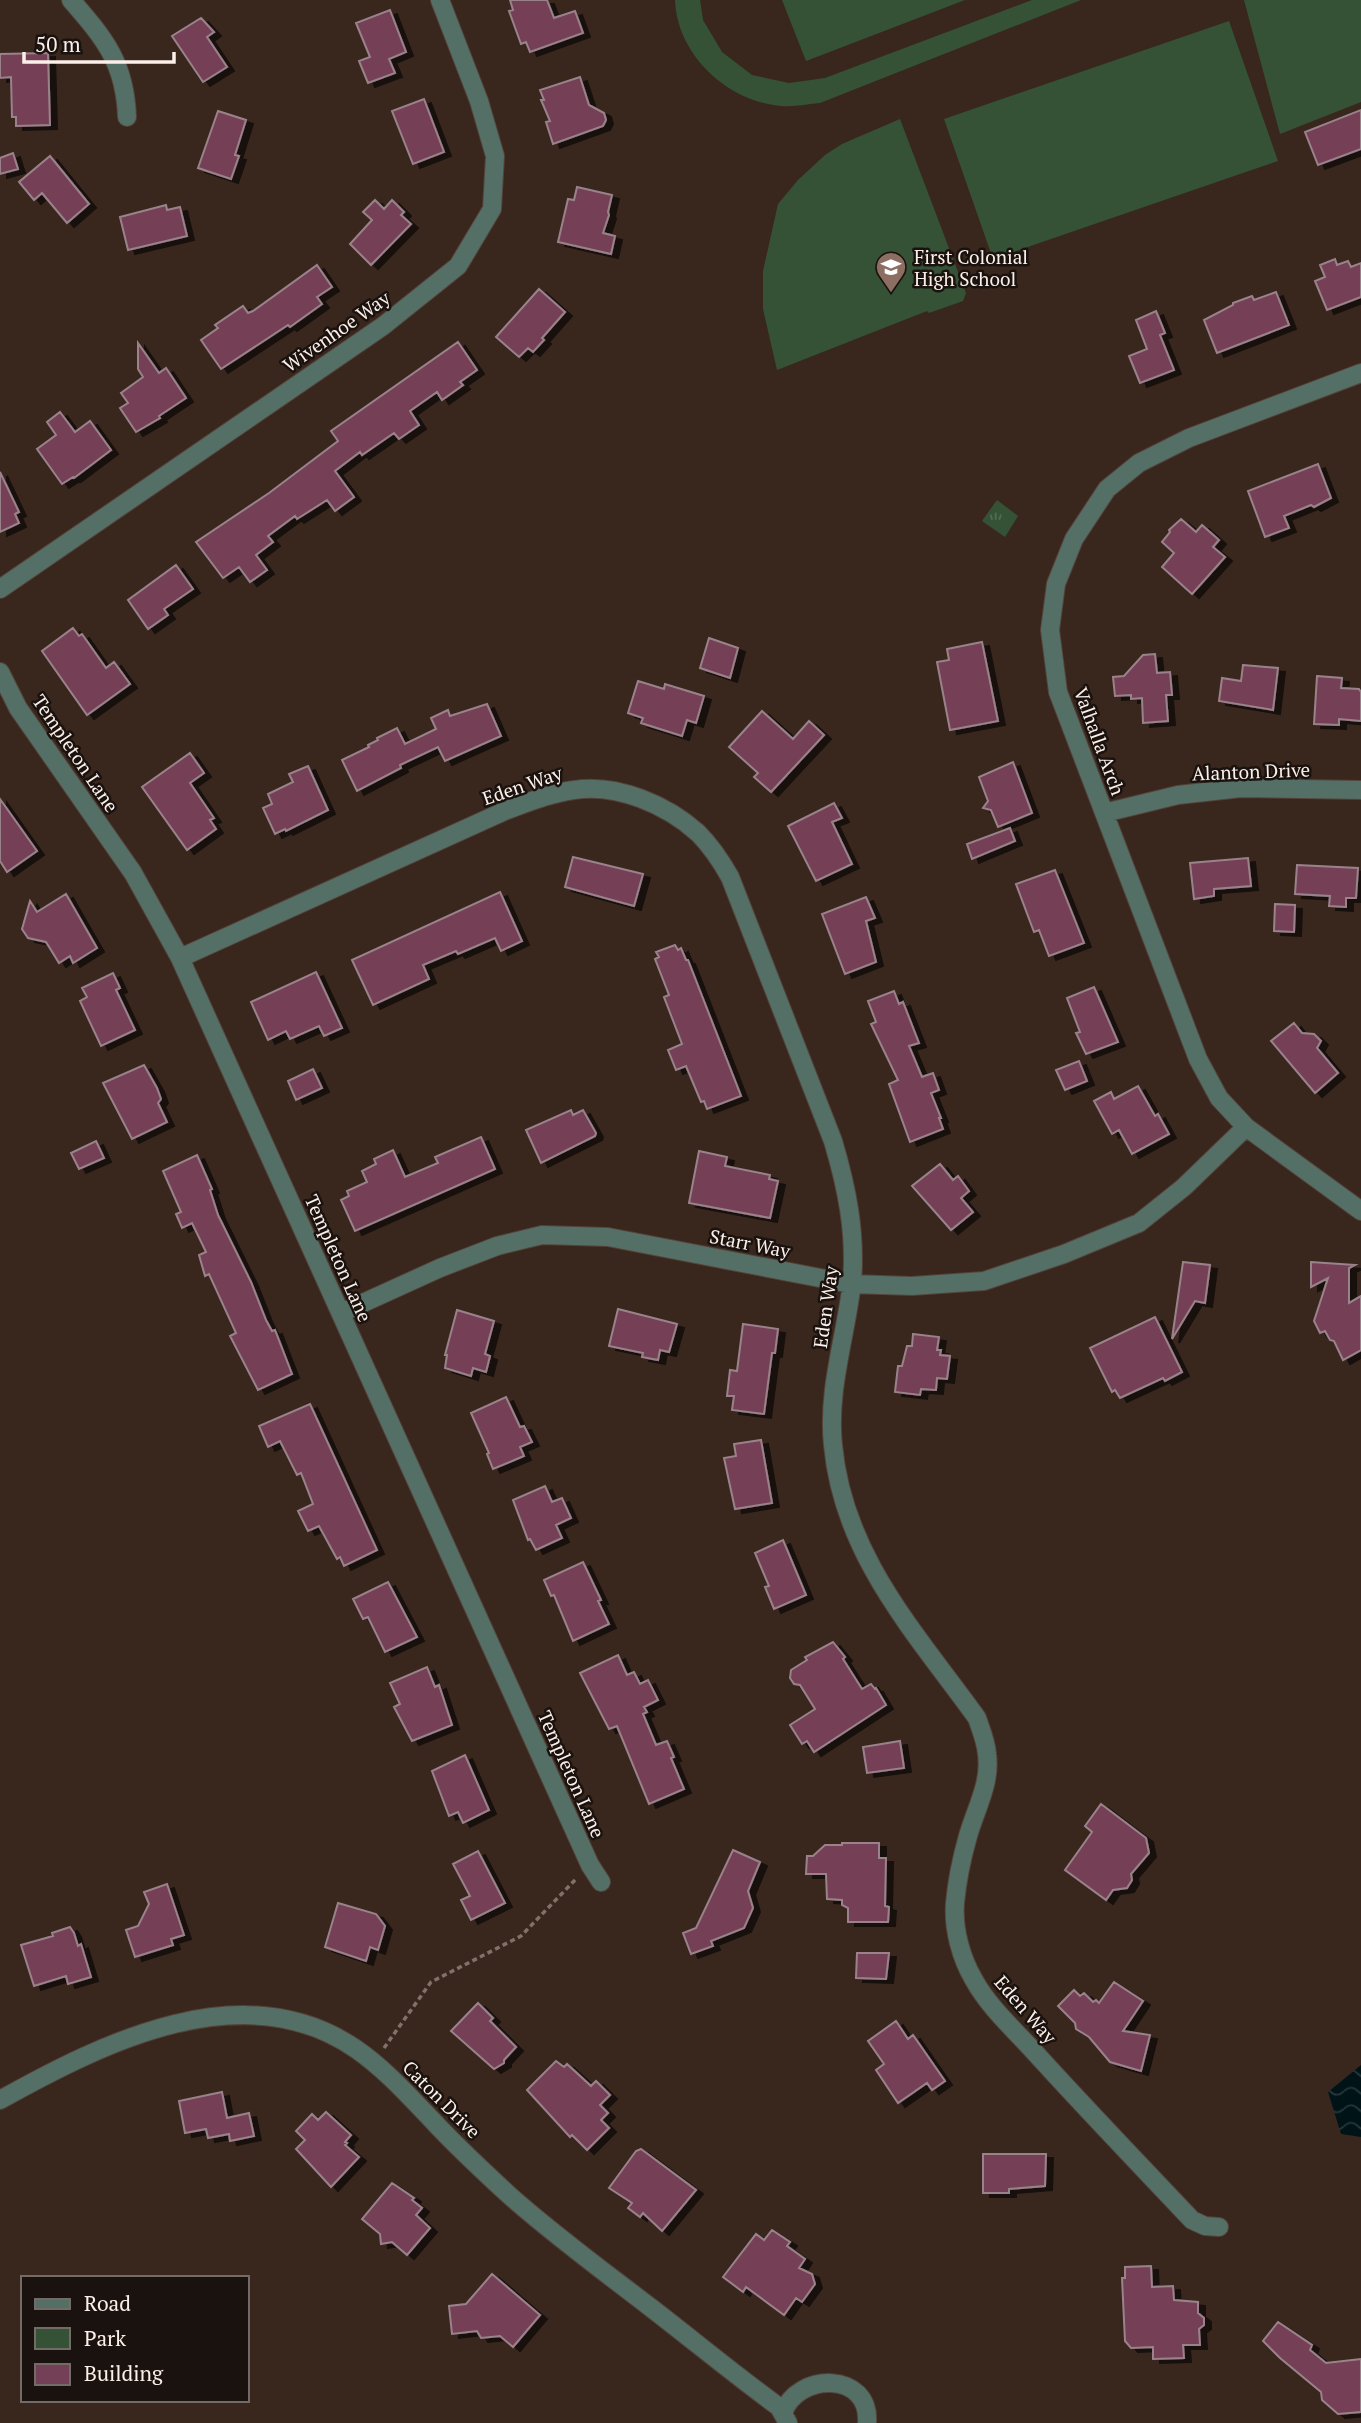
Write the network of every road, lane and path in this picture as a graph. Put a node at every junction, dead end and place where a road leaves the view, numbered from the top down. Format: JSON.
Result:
{"nodes":[{"id":1,"x":71,"y":0,"type":"edge"},
{"id":2,"x":440,"y":0,"type":"edge"},
{"id":3,"x":127,"y":117,"type":"dead end"},
{"id":4,"x":1361,"y":373,"type":"edge"},
{"id":5,"x":0,"y":589,"type":"edge"},
{"id":6,"x":0,"y":672,"type":"edge"},
{"id":7,"x":1361,"y":789,"type":"edge"},
{"id":8,"x":1104,"y":813,"type":"junction"},
{"id":9,"x":180,"y":958,"type":"junction"},
{"id":10,"x":1246,"y":1127,"type":"junction"},
{"id":11,"x":1361,"y":1211,"type":"edge"},
{"id":12,"x":852,"y":1284,"type":"junction"},
{"id":13,"x":341,"y":1312,"type":"junction"},
{"id":14,"x":590,"y":1865,"type":"junction"},
{"id":15,"x":601,"y":1882,"type":"dead end"},
{"id":16,"x":374,"y":2062,"type":"junction"},
{"id":17,"x":0,"y":2100,"type":"edge"},
{"id":18,"x":1219,"y":2227,"type":"dead end"},
{"id":19,"x":786,"y":2418,"type":"edge"},
{"id":20,"x":867,"y":2423,"type":"edge"}],
"edges":[{"from":1,"to":3,"type":"street"},
{"from":2,"to":5,"type":"street","name":"Wivenhoe Way"},
{"from":4,"to":8,"type":"street","name":"Valhalla Arch"},
{"from":6,"to":9,"type":"street","name":"Templeton Lane"},
{"from":7,"to":8,"type":"street","name":"Alanton Drive"},
{"from":8,"to":10,"type":"street","name":"Valhalla Arch"},
{"from":9,"to":12,"type":"street","name":"Eden Way"},
{"from":9,"to":13,"type":"street","name":"Templeton Lane"},
{"from":10,"to":11,"type":"street","name":"Valhalla Arch"},
{"from":10,"to":12,"type":"street","name":"Starr Way"},
{"from":12,"to":13,"type":"street","name":"Starr Way"},
{"from":12,"to":18,"type":"street","name":"Eden Way"},
{"from":13,"to":14,"type":"street","name":"Templeton Lane"},
{"from":14,"to":15,"type":"street","name":"Templeton Lane"},
{"from":14,"to":16,"type":"path"},
{"from":16,"to":17,"type":"street","name":"Caton Drive"},
{"from":16,"to":19,"type":"street","name":"Caton Drive"},
{"from":19,"to":20,"type":"street"}]}
